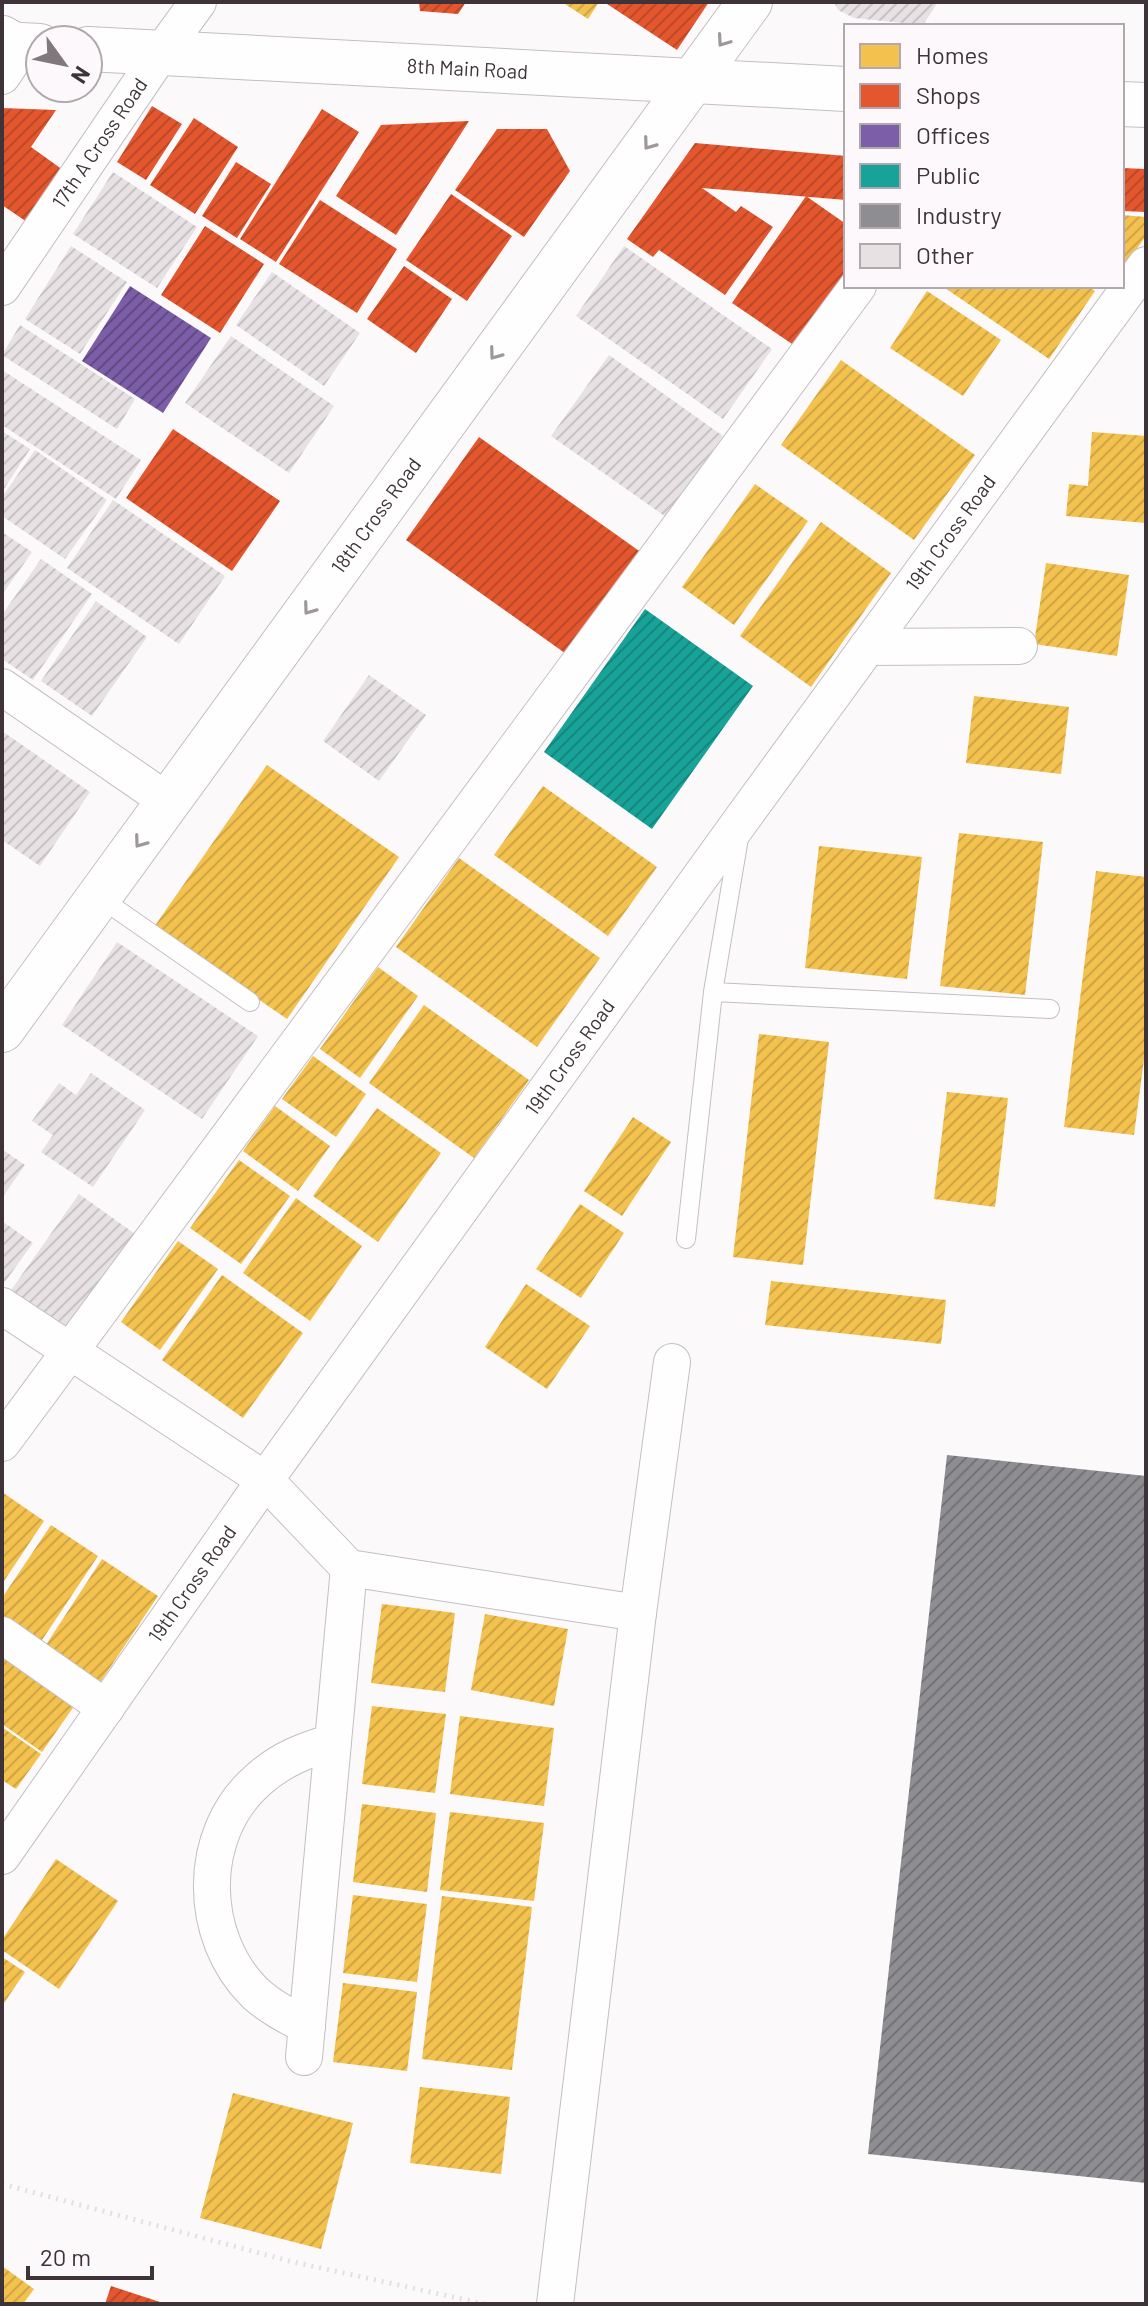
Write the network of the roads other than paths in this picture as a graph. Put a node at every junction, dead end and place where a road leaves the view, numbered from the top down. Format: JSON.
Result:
{"nodes":[{"id":1,"x":198,"y":2,"type":"edge"},
{"id":2,"x":750,"y":2,"type":"edge"},
{"id":3,"x":104,"y":50,"type":"edge"},
{"id":4,"x":161,"y":53,"type":"junction"},
{"id":5,"x":695,"y":81,"type":"junction"},
{"id":6,"x":844,"y":89,"type":"edge"},
{"id":7,"x":1124,"y":104,"type":"edge"},
{"id":8,"x":1146,"y":105,"type":"edge"},
{"id":9,"x":1146,"y":265,"type":"edge"},
{"id":10,"x":2,"y":287,"type":"edge"},
{"id":11,"x":857,"y":288,"type":"edge"},
{"id":12,"x":1019,"y":646,"type":"dead end"},
{"id":13,"x":867,"y":647,"type":"junction"},
{"id":14,"x":2,"y":687,"type":"edge"},
{"id":15,"x":169,"y":802,"type":"junction"},
{"id":16,"x":742,"y":819,"type":"junction"},
{"id":17,"x":99,"y":897,"type":"junction"},
{"id":18,"x":713,"y":992,"type":"junction"},
{"id":19,"x":250,"y":1002,"type":"dead end"},
{"id":20,"x":1050,"y":1009,"type":"dead end"},
{"id":21,"x":6,"y":1016,"type":"edge"},
{"id":22,"x":686,"y":1239,"type":"dead end"},
{"id":23,"x":2,"y":1306,"type":"edge"},
{"id":24,"x":70,"y":1351,"type":"junction"},
{"id":25,"x":672,"y":1362,"type":"dead end"},
{"id":26,"x":2,"y":1443,"type":"edge"},
{"id":27,"x":265,"y":1480,"type":"junction"},
{"id":28,"x":349,"y":1568,"type":"junction"},
{"id":29,"x":638,"y":1613,"type":"junction"},
{"id":30,"x":2,"y":1635,"type":"edge"},
{"id":31,"x":106,"y":1708,"type":"junction"},
{"id":32,"x":333,"y":1742,"type":"junction"},
{"id":33,"x":2,"y":1856,"type":"edge"},
{"id":34,"x":555,"y":2304,"type":"edge"}],
"edges":[{"from":1,"to":4,"type":"street","name":"17th A Cross Road"},
{"from":2,"to":5,"type":"main road","name":"18th Cross Road","one_way":true},
{"from":3,"to":4,"type":"main road","name":"8th Main Road"},
{"from":4,"to":5,"type":"main road","name":"8th Main Road"},
{"from":4,"to":10,"type":"street","name":"17th A Cross Road"},
{"from":5,"to":6,"type":"main road","name":"8th Main Road"},
{"from":5,"to":15,"type":"main road","name":"18th Cross Road","one_way":true},
{"from":7,"to":8,"type":"main road"},
{"from":9,"to":13,"type":"street","name":"19th Cross Road"},
{"from":11,"to":24,"type":"street"},
{"from":12,"to":13,"type":"street"},
{"from":13,"to":16,"type":"street","name":"19th Cross Road"},
{"from":14,"to":15,"type":"street"},
{"from":15,"to":17,"type":"main road","name":"18th Cross Road","one_way":true},
{"from":16,"to":18,"type":"lane"},
{"from":16,"to":27,"type":"street","name":"19th Cross Road"},
{"from":17,"to":19,"type":"lane"},
{"from":17,"to":21,"type":"main road","name":"18th Cross Road"},
{"from":18,"to":20,"type":"lane"},
{"from":18,"to":22,"type":"lane"},
{"from":23,"to":24,"type":"street"},
{"from":24,"to":26,"type":"street"},
{"from":24,"to":27,"type":"street"},
{"from":25,"to":29,"type":"street"},
{"from":27,"to":28,"type":"street"},
{"from":27,"to":31,"type":"street","name":"19th Cross Road"},
{"from":28,"to":29,"type":"street"},
{"from":28,"to":32,"type":"street"},
{"from":29,"to":34,"type":"street"},
{"from":30,"to":31,"type":"street"},
{"from":31,"to":33,"type":"street","name":"19th Cross Road"},
{"from":32,"to":32,"type":"street"}]}
